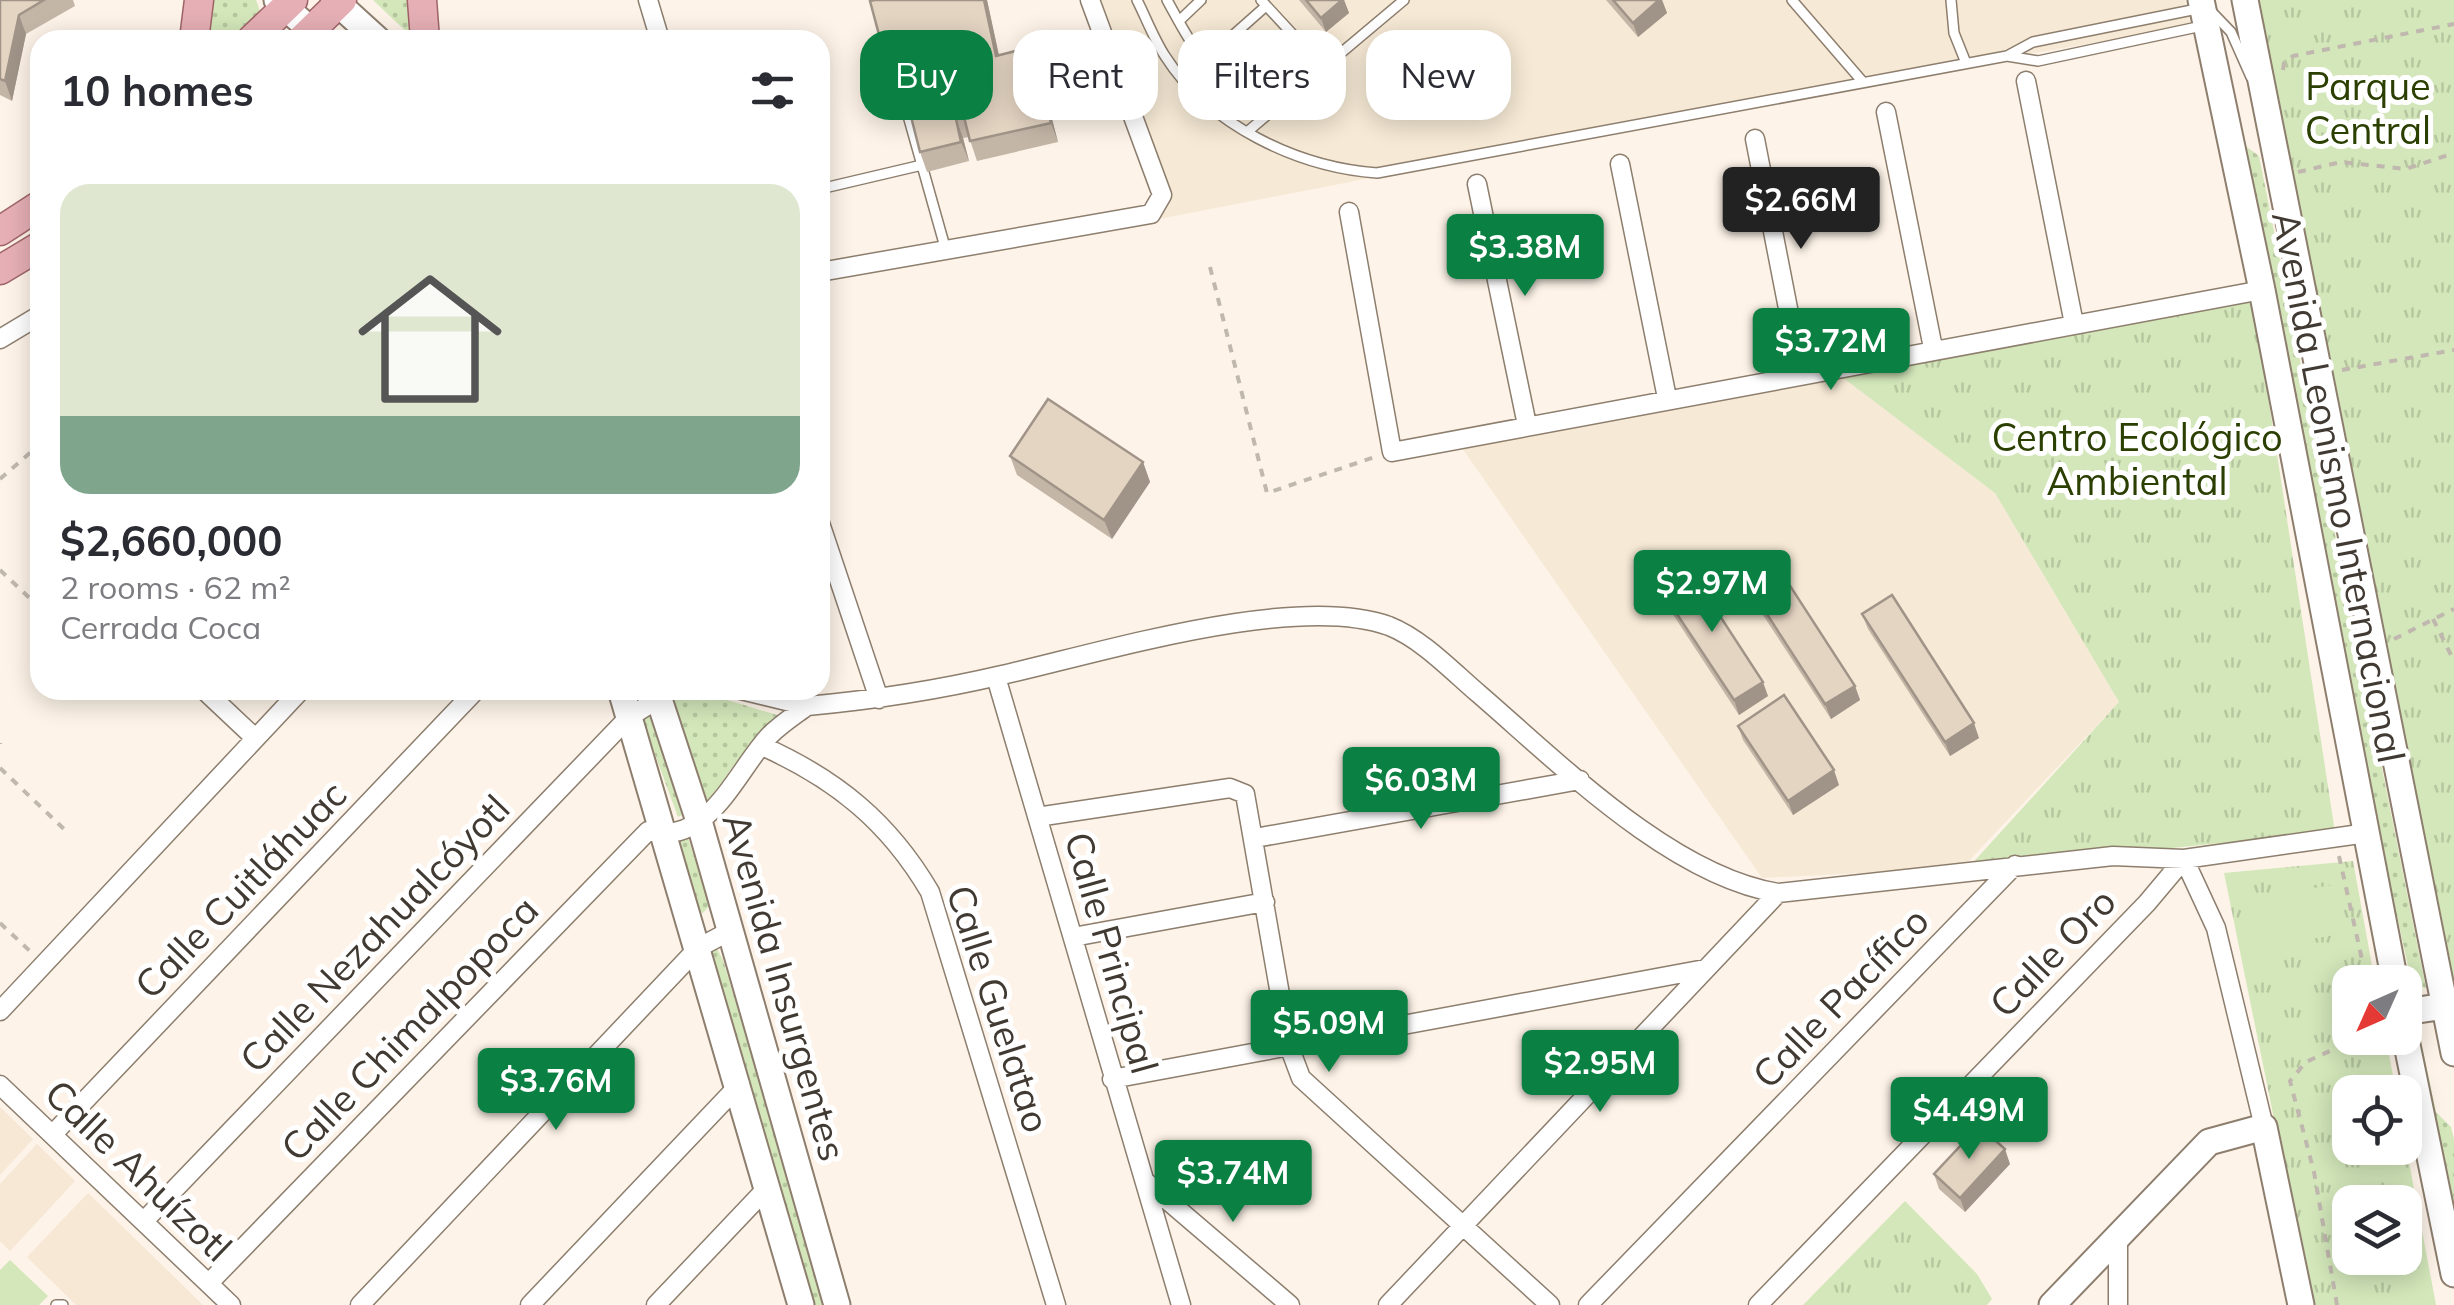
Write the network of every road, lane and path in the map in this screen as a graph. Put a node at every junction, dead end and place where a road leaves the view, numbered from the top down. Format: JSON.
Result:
{"nodes":[{"id":1,"x":199,"y":0,"type":"edge"},
{"id":2,"x":422,"y":0,"type":"edge"},
{"id":3,"x":648,"y":0,"type":"edge"},
{"id":4,"x":1090,"y":0,"type":"edge"},
{"id":5,"x":1137,"y":0,"type":"edge"},
{"id":6,"x":1167,"y":0,"type":"edge"},
{"id":7,"x":1201,"y":0,"type":"edge"},
{"id":8,"x":1404,"y":0,"type":"edge"},
{"id":9,"x":1792,"y":0,"type":"edge"},
{"id":10,"x":1950,"y":0,"type":"edge"},
{"id":11,"x":2245,"y":0,"type":"edge"},
{"id":12,"x":338,"y":1,"type":"edge"},
{"id":13,"x":285,"y":3,"type":"edge"},
{"id":14,"x":1263,"y":3,"type":"edge"},
{"id":15,"x":2203,"y":10,"type":"edge"},
{"id":16,"x":1179,"y":21,"type":"junction"},
{"id":17,"x":2454,"y":24,"type":"edge"},
{"id":18,"x":195,"y":30,"type":"edge"},
{"id":19,"x":260,"y":30,"type":"edge"},
{"id":20,"x":306,"y":30,"type":"edge"},
{"id":21,"x":317,"y":30,"type":"edge"},
{"id":22,"x":368,"y":30,"type":"edge"},
{"id":23,"x":424,"y":30,"type":"edge"},
{"id":24,"x":657,"y":30,"type":"edge"},
{"id":25,"x":1185,"y":30,"type":"edge"},
{"id":26,"x":1236,"y":30,"type":"edge"},
{"id":27,"x":1289,"y":30,"type":"edge"},
{"id":28,"x":1346,"y":49,"type":"edge"},
{"id":29,"x":2007,"y":56,"type":"junction"},
{"id":30,"x":1966,"y":63,"type":"junction"},
{"id":31,"x":2284,"y":63,"type":"dead end"},
{"id":32,"x":1862,"y":81,"type":"junction"},
{"id":33,"x":2026,"y":81,"type":"dead end"},
{"id":34,"x":2264,"y":102,"type":"junction"},
{"id":35,"x":1886,"y":112,"type":"dead end"},
{"id":36,"x":909,"y":120,"type":"edge"},
{"id":37,"x":1261,"y":120,"type":"edge"},
{"id":38,"x":1247,"y":132,"type":"junction"},
{"id":39,"x":1755,"y":139,"type":"dead end"},
{"id":40,"x":2454,"y":153,"type":"edge"},
{"id":41,"x":1620,"y":164,"type":"dead end"},
{"id":42,"x":922,"y":165,"type":"junction"},
{"id":43,"x":2279,"y":176,"type":"junction"},
{"id":44,"x":1476,"y":184,"type":"dead end"},
{"id":45,"x":830,"y":186,"type":"edge"},
{"id":46,"x":30,"y":211,"type":"edge"},
{"id":47,"x":1349,"y":212,"type":"dead end"},
{"id":48,"x":3,"y":223,"type":"edge"},
{"id":49,"x":945,"y":247,"type":"junction"},
{"id":50,"x":30,"y":252,"type":"edge"},
{"id":51,"x":1210,"y":267,"type":"dead end"},
{"id":52,"x":0,"y":270,"type":"edge"},
{"id":53,"x":830,"y":270,"type":"edge"},
{"id":54,"x":2262,"y":290,"type":"junction"},
{"id":55,"x":30,"y":320,"type":"edge"},
{"id":56,"x":2074,"y":324,"type":"junction"},
{"id":57,"x":0,"y":339,"type":"edge"},
{"id":58,"x":1933,"y":348,"type":"junction"},
{"id":59,"x":2454,"y":350,"type":"edge"},
{"id":60,"x":2342,"y":370,"type":"dead end"},
{"id":61,"x":1802,"y":374,"type":"junction"},
{"id":62,"x":1668,"y":398,"type":"junction"},
{"id":63,"x":1527,"y":425,"type":"junction"},
{"id":64,"x":1392,"y":452,"type":"junction"},
{"id":65,"x":30,"y":453,"type":"edge"},
{"id":66,"x":0,"y":479,"type":"edge"},
{"id":67,"x":830,"y":553,"type":"edge"},
{"id":68,"x":0,"y":570,"type":"edge"},
{"id":69,"x":30,"y":598,"type":"edge"},
{"id":70,"x":2454,"y":609,"type":"edge"},
{"id":71,"x":2433,"y":619,"type":"junction"},
{"id":72,"x":2375,"y":644,"type":"junction"},
{"id":73,"x":2454,"y":661,"type":"edge"},
{"id":74,"x":996,"y":677,"type":"junction"},
{"id":75,"x":879,"y":699,"type":"junction"},
{"id":76,"x":215,"y":700,"type":"edge"},
{"id":77,"x":291,"y":700,"type":"edge"},
{"id":78,"x":466,"y":700,"type":"edge"},
{"id":79,"x":624,"y":700,"type":"edge"},
{"id":80,"x":650,"y":700,"type":"edge"},
{"id":81,"x":659,"y":700,"type":"edge"},
{"id":82,"x":783,"y":700,"type":"edge"},
{"id":83,"x":808,"y":706,"type":"junction"},
{"id":84,"x":629,"y":717,"type":"junction"},
{"id":85,"x":255,"y":738,"type":"junction"},
{"id":86,"x":762,"y":746,"type":"junction"},
{"id":87,"x":0,"y":768,"type":"edge"},
{"id":88,"x":1580,"y":780,"type":"junction"},
{"id":89,"x":1037,"y":817,"type":"junction"},
{"id":90,"x":699,"y":820,"type":"junction"},
{"id":91,"x":64,"y":830,"type":"dead end"},
{"id":92,"x":2367,"y":833,"type":"junction"},
{"id":93,"x":662,"y":834,"type":"junction"},
{"id":94,"x":2335,"y":836,"type":"junction"},
{"id":95,"x":1255,"y":838,"type":"junction"},
{"id":96,"x":2184,"y":859,"type":"junction"},
{"id":97,"x":2015,"y":866,"type":"junction"},
{"id":98,"x":1778,"y":893,"type":"junction"},
{"id":99,"x":1265,"y":902,"type":"junction"},
{"id":100,"x":0,"y":923,"type":"edge"},
{"id":101,"x":728,"y":932,"type":"junction"},
{"id":102,"x":1073,"y":937,"type":"junction"},
{"id":103,"x":698,"y":948,"type":"junction"},
{"id":104,"x":42,"y":964,"type":"junction"},
{"id":105,"x":2363,"y":965,"type":"edge"},
{"id":106,"x":2392,"y":965,"type":"edge"},
{"id":107,"x":1705,"y":969,"type":"junction"},
{"id":108,"x":2445,"y":1006,"type":"junction"},
{"id":109,"x":2422,"y":1009,"type":"edge"},
{"id":110,"x":0,"y":1011,"type":"edge"},
{"id":111,"x":1288,"y":1046,"type":"junction"},
{"id":112,"x":2332,"y":1050,"type":"edge"},
{"id":113,"x":2454,"y":1052,"type":"edge"},
{"id":114,"x":2409,"y":1055,"type":"edge"},
{"id":115,"x":1112,"y":1079,"type":"junction"},
{"id":116,"x":740,"y":1084,"type":"junction"},
{"id":117,"x":0,"y":1085,"type":"edge"},
{"id":118,"x":2264,"y":1127,"type":"junction"},
{"id":119,"x":52,"y":1134,"type":"junction"},
{"id":120,"x":1145,"y":1181,"type":"junction"},
{"id":121,"x":767,"y":1188,"type":"junction"},
{"id":122,"x":144,"y":1221,"type":"junction"},
{"id":123,"x":1462,"y":1226,"type":"junction"},
{"id":124,"x":2118,"y":1232,"type":"junction"},
{"id":125,"x":2454,"y":1274,"type":"edge"},
{"id":126,"x":209,"y":1283,"type":"junction"},
{"id":127,"x":232,"y":1305,"type":"edge"},
{"id":128,"x":360,"y":1305,"type":"edge"},
{"id":129,"x":530,"y":1305,"type":"edge"},
{"id":130,"x":656,"y":1305,"type":"edge"},
{"id":131,"x":801,"y":1305,"type":"edge"},
{"id":132,"x":837,"y":1305,"type":"edge"},
{"id":133,"x":1056,"y":1305,"type":"edge"},
{"id":134,"x":1181,"y":1305,"type":"edge"},
{"id":135,"x":1290,"y":1305,"type":"edge"},
{"id":136,"x":1388,"y":1305,"type":"edge"},
{"id":137,"x":1550,"y":1305,"type":"edge"},
{"id":138,"x":1588,"y":1305,"type":"edge"},
{"id":139,"x":1758,"y":1305,"type":"edge"},
{"id":140,"x":2052,"y":1305,"type":"edge"},
{"id":141,"x":2118,"y":1305,"type":"edge"},
{"id":142,"x":2301,"y":1305,"type":"edge"},
{"id":143,"x":2337,"y":1305,"type":"edge"}],
"edges":[{"from":1,"to":18,"type":"main road"},
{"from":2,"to":23,"type":"main road"},
{"from":3,"to":24,"type":"street"},
{"from":4,"to":49,"type":"street"},
{"from":5,"to":38,"type":"lane"},
{"from":6,"to":16,"type":"lane"},
{"from":7,"to":16,"type":"lane"},
{"from":8,"to":28,"type":"lane"},
{"from":9,"to":32,"type":"lane"},
{"from":10,"to":30,"type":"lane"},
{"from":11,"to":34,"type":"street","name":"Avenida Leonismo Internacional"},
{"from":12,"to":21,"type":"main road"},
{"from":12,"to":22,"type":"street"},
{"from":13,"to":19,"type":"main road"},
{"from":13,"to":20,"type":"street"},
{"from":14,"to":26,"type":"lane"},
{"from":14,"to":27,"type":"lane"},
{"from":15,"to":29,"type":"lane"},
{"from":15,"to":29,"type":"lane"},
{"from":15,"to":34,"type":"lane","name":"Avenida Leonismo Internacional"},
{"from":15,"to":54,"type":"street","name":"Avenida Leonismo Internacional"},
{"from":16,"to":25,"type":"lane"},
{"from":17,"to":31,"type":"path"},
{"from":29,"to":30,"type":"lane"},
{"from":30,"to":32,"type":"lane"},
{"from":32,"to":38,"type":"lane"},
{"from":33,"to":56,"type":"street"},
{"from":34,"to":43,"type":"street","name":"Avenida Leonismo Internacional"},
{"from":35,"to":58,"type":"street"},
{"from":36,"to":42,"type":"lane"},
{"from":37,"to":38,"type":"lane"},
{"from":39,"to":61,"type":"street"},
{"from":40,"to":43,"type":"path"},
{"from":41,"to":62,"type":"street"},
{"from":42,"to":45,"type":"lane"},
{"from":42,"to":49,"type":"lane"},
{"from":43,"to":72,"type":"street","name":"Avenida Leonismo Internacional"},
{"from":44,"to":63,"type":"street"},
{"from":46,"to":48,"type":"main road"},
{"from":47,"to":64,"type":"street"},
{"from":49,"to":53,"type":"street"},
{"from":50,"to":52,"type":"main road"},
{"from":51,"to":64,"type":"path"},
{"from":54,"to":56,"type":"street"},
{"from":54,"to":92,"type":"street","name":"Avenida Leonismo Internacional"},
{"from":55,"to":57,"type":"street"},
{"from":56,"to":58,"type":"street"},
{"from":58,"to":61,"type":"street"},
{"from":59,"to":60,"type":"path"},
{"from":61,"to":62,"type":"street"},
{"from":62,"to":63,"type":"street"},
{"from":63,"to":64,"type":"street"},
{"from":65,"to":66,"type":"path"},
{"from":67,"to":75,"type":"street"},
{"from":68,"to":69,"type":"path"},
{"from":70,"to":71,"type":"path"},
{"from":71,"to":72,"type":"path"},
{"from":71,"to":73,"type":"path"},
{"from":72,"to":108,"type":"street","name":"Avenida Leonismo Internacional"},
{"from":74,"to":75,"type":"street"},
{"from":74,"to":88,"type":"street"},
{"from":74,"to":89,"type":"street","name":"Calle Principal"},
{"from":75,"to":83,"type":"street"},
{"from":76,"to":85,"type":"street"},
{"from":77,"to":85,"type":"street"},
{"from":78,"to":119,"type":"street","name":"Calle Cuitláhuac"},
{"from":79,"to":84,"type":"street","name":"Avenida Insurgentes"},
{"from":80,"to":84,"type":"street","name":"Calle Nezahualcóyotl"},
{"from":81,"to":90,"type":"street","name":"Avenida Insurgentes"},
{"from":82,"to":83,"type":"street"},
{"from":83,"to":86,"type":"street"},
{"from":84,"to":93,"type":"street","name":"Avenida Insurgentes"},
{"from":84,"to":122,"type":"street","name":"Calle Nezahualcóyotl"},
{"from":85,"to":104,"type":"street"},
{"from":86,"to":90,"type":"street"},
{"from":86,"to":133,"type":"street","name":"Calle Guelatao"},
{"from":87,"to":91,"type":"path"},
{"from":88,"to":95,"type":"street"},
{"from":88,"to":98,"type":"street"},
{"from":89,"to":95,"type":"street"},
{"from":89,"to":102,"type":"street","name":"Calle Principal"},
{"from":90,"to":93,"type":"street"},
{"from":90,"to":101,"type":"street","name":"Avenida Insurgentes"},
{"from":92,"to":94,"type":"street"},
{"from":92,"to":106,"type":"street","name":"Avenida Leonismo Internacional"},
{"from":93,"to":103,"type":"street","name":"Avenida Insurgentes"},
{"from":93,"to":126,"type":"street","name":"Calle Chimalpopoca"},
{"from":94,"to":96,"type":"street"},
{"from":94,"to":105,"type":"path"},
{"from":95,"to":99,"type":"street"},
{"from":96,"to":97,"type":"street"},
{"from":96,"to":118,"type":"street"},
{"from":96,"to":139,"type":"street","name":"Calle Oro"},
{"from":97,"to":98,"type":"street"},
{"from":97,"to":138,"type":"street","name":"Calle Pacífico"},
{"from":98,"to":107,"type":"street"},
{"from":99,"to":102,"type":"street"},
{"from":99,"to":111,"type":"street"},
{"from":100,"to":104,"type":"path"},
{"from":101,"to":103,"type":"street"},
{"from":101,"to":132,"type":"street","name":"Avenida Insurgentes"},
{"from":102,"to":115,"type":"street","name":"Calle Principal"},
{"from":103,"to":116,"type":"street","name":"Avenida Insurgentes"},
{"from":103,"to":128,"type":"street"},
{"from":104,"to":110,"type":"street"},
{"from":107,"to":111,"type":"street"},
{"from":107,"to":123,"type":"street"},
{"from":108,"to":109,"type":"street"},
{"from":108,"to":113,"type":"street","name":"Avenida Leonismo Internacional"},
{"from":111,"to":115,"type":"street"},
{"from":111,"to":123,"type":"street"},
{"from":112,"to":143,"type":"path"},
{"from":114,"to":125,"type":"street"},
{"from":115,"to":120,"type":"street","name":"Calle Principal"},
{"from":116,"to":121,"type":"street","name":"Avenida Insurgentes"},
{"from":116,"to":129,"type":"street"},
{"from":117,"to":119,"type":"street","name":"Calle Ahuízotl"},
{"from":118,"to":124,"type":"street"},
{"from":118,"to":142,"type":"street"},
{"from":119,"to":122,"type":"street","name":"Calle Ahuízotl"},
{"from":120,"to":134,"type":"street","name":"Calle Principal"},
{"from":120,"to":135,"type":"street"},
{"from":121,"to":130,"type":"street"},
{"from":121,"to":131,"type":"street","name":"Avenida Insurgentes"},
{"from":122,"to":126,"type":"street","name":"Calle Ahuízotl"},
{"from":123,"to":136,"type":"street"},
{"from":123,"to":137,"type":"street"},
{"from":124,"to":140,"type":"street"},
{"from":124,"to":141,"type":"street"},
{"from":126,"to":127,"type":"street","name":"Calle Ahuízotl"}]}
